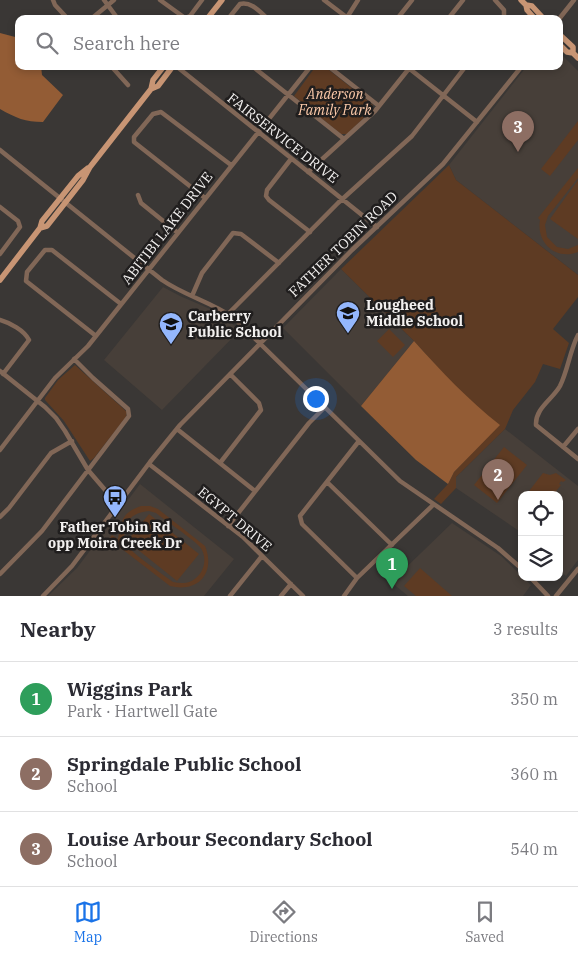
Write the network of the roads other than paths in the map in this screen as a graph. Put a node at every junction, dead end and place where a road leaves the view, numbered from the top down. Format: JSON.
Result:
{"nodes":[{"id":1,"x":53,"y":0,"type":"edge"},
{"id":2,"x":104,"y":0,"type":"edge"},
{"id":3,"x":114,"y":0,"type":"edge"},
{"id":4,"x":160,"y":0,"type":"edge"},
{"id":5,"x":202,"y":0,"type":"edge"},
{"id":6,"x":222,"y":0,"type":"edge"},
{"id":7,"x":324,"y":0,"type":"edge"},
{"id":8,"x":358,"y":0,"type":"edge"},
{"id":9,"x":412,"y":0,"type":"edge"},
{"id":10,"x":463,"y":0,"type":"edge"},
{"id":11,"x":496,"y":0,"type":"edge"},
{"id":12,"x":574,"y":0,"type":"edge"},
{"id":13,"x":524,"y":2,"type":"edge"},
{"id":14,"x":107,"y":5,"type":"junction"},
{"id":15,"x":64,"y":15,"type":"edge"},
{"id":16,"x":96,"y":15,"type":"edge"},
{"id":17,"x":115,"y":15,"type":"edge"},
{"id":18,"x":181,"y":15,"type":"edge"},
{"id":19,"x":191,"y":15,"type":"edge"},
{"id":20,"x":210,"y":15,"type":"edge"},
{"id":21,"x":231,"y":15,"type":"edge"},
{"id":22,"x":263,"y":15,"type":"edge"},
{"id":23,"x":343,"y":15,"type":"edge"},
{"id":24,"x":349,"y":15,"type":"edge"},
{"id":25,"x":401,"y":15,"type":"edge"},
{"id":26,"x":451,"y":15,"type":"edge"},
{"id":27,"x":504,"y":15,"type":"edge"},
{"id":28,"x":531,"y":15,"type":"edge"},
{"id":29,"x":540,"y":15,"type":"edge"},
{"id":30,"x":562,"y":15,"type":"edge"},
{"id":31,"x":563,"y":38,"type":"edge"},
{"id":32,"x":563,"y":48,"type":"edge"},
{"id":33,"x":573,"y":53,"type":"junction"},
{"id":34,"x":578,"y":58,"type":"edge"},
{"id":35,"x":114,"y":70,"type":"edge"},
{"id":36,"x":161,"y":70,"type":"edge"},
{"id":37,"x":172,"y":70,"type":"edge"},
{"id":38,"x":180,"y":70,"type":"edge"},
{"id":39,"x":257,"y":70,"type":"edge"},
{"id":40,"x":308,"y":70,"type":"edge"},
{"id":41,"x":333,"y":70,"type":"edge"},
{"id":42,"x":406,"y":70,"type":"edge"},
{"id":43,"x":412,"y":70,"type":"edge"},
{"id":44,"x":463,"y":70,"type":"edge"},
{"id":45,"x":519,"y":70,"type":"edge"},
{"id":46,"x":128,"y":86,"type":"dead end"},
{"id":47,"x":151,"y":89,"type":"junction"},
{"id":48,"x":288,"y":95,"type":"junction"},
{"id":49,"x":443,"y":95,"type":"junction"},
{"id":50,"x":379,"y":106,"type":"junction"},
{"id":51,"x":477,"y":122,"type":"junction"},
{"id":52,"x":257,"y":132,"type":"junction"},
{"id":53,"x":344,"y":139,"type":"junction"},
{"id":54,"x":0,"y":150,"type":"edge"},
{"id":55,"x":291,"y":159,"type":"junction"},
{"id":56,"x":231,"y":165,"type":"junction"},
{"id":57,"x":90,"y":167,"type":"junction"},
{"id":58,"x":308,"y":172,"type":"junction"},
{"id":59,"x":138,"y":195,"type":"dead end"},
{"id":60,"x":60,"y":197,"type":"junction"},
{"id":61,"x":205,"y":198,"type":"junction"},
{"id":62,"x":343,"y":200,"type":"junction"},
{"id":63,"x":66,"y":202,"type":"junction"},
{"id":64,"x":0,"y":207,"type":"edge"},
{"id":65,"x":376,"y":226,"type":"junction"},
{"id":66,"x":40,"y":228,"type":"junction"},
{"id":67,"x":310,"y":232,"type":"junction"},
{"id":68,"x":178,"y":233,"type":"junction"},
{"id":69,"x":0,"y":254,"type":"edge"},
{"id":70,"x":279,"y":263,"type":"junction"},
{"id":71,"x":149,"y":269,"type":"junction"},
{"id":72,"x":0,"y":280,"type":"edge"},
{"id":73,"x":192,"y":296,"type":"junction"},
{"id":74,"x":121,"y":304,"type":"junction"},
{"id":75,"x":228,"y":314,"type":"junction"},
{"id":76,"x":0,"y":320,"type":"edge"},
{"id":77,"x":578,"y":334,"type":"edge"},
{"id":78,"x":96,"y":336,"type":"junction"},
{"id":79,"x":260,"y":343,"type":"junction"},
{"id":80,"x":74,"y":359,"type":"junction"},
{"id":81,"x":2,"y":372,"type":"edge"},
{"id":82,"x":230,"y":374,"type":"junction"},
{"id":83,"x":37,"y":401,"type":"junction"},
{"id":84,"x":324,"y":407,"type":"junction"},
{"id":85,"x":177,"y":429,"type":"junction"},
{"id":86,"x":578,"y":429,"type":"edge"},
{"id":87,"x":72,"y":441,"type":"junction"},
{"id":88,"x":359,"y":441,"type":"junction"},
{"id":89,"x":563,"y":447,"type":"junction"},
{"id":90,"x":0,"y":450,"type":"edge"},
{"id":91,"x":578,"y":459,"type":"edge"},
{"id":92,"x":220,"y":463,"type":"junction"},
{"id":93,"x":149,"y":464,"type":"junction"},
{"id":94,"x":88,"y":470,"type":"junction"},
{"id":95,"x":327,"y":482,"type":"junction"},
{"id":96,"x":256,"y":491,"type":"junction"},
{"id":97,"x":118,"y":505,"type":"junction"},
{"id":98,"x":434,"y":505,"type":"junction"},
{"id":99,"x":0,"y":517,"type":"edge"},
{"id":100,"x":228,"y":526,"type":"junction"},
{"id":101,"x":392,"y":545,"type":"junction"},
{"id":102,"x":262,"y":556,"type":"junction"},
{"id":103,"x":518,"y":566,"type":"edge"},
{"id":104,"x":578,"y":568,"type":"edge"},
{"id":105,"x":0,"y":574,"type":"edge"},
{"id":106,"x":357,"y":578,"type":"junction"},
{"id":107,"x":534,"y":581,"type":"edge"},
{"id":108,"x":291,"y":584,"type":"junction"},
{"id":109,"x":43,"y":596,"type":"edge"},
{"id":110,"x":230,"y":596,"type":"edge"},
{"id":111,"x":281,"y":596,"type":"edge"},
{"id":112,"x":303,"y":596,"type":"edge"},
{"id":113,"x":344,"y":596,"type":"edge"},
{"id":114,"x":548,"y":596,"type":"edge"},
{"id":115,"x":556,"y":596,"type":"edge"}],
"edges":[{"from":1,"to":15,"type":"street"},
{"from":2,"to":14,"type":"street"},
{"from":3,"to":14,"type":"street"},
{"from":4,"to":18,"type":"street"},
{"from":5,"to":19,"type":"street"},
{"from":6,"to":20,"type":"main road"},
{"from":7,"to":23,"type":"street"},
{"from":8,"to":24,"type":"street"},
{"from":9,"to":25,"type":"street"},
{"from":10,"to":26,"type":"street"},
{"from":11,"to":27,"type":"street"},
{"from":12,"to":30,"type":"street"},
{"from":13,"to":28,"type":"main road"},
{"from":13,"to":29,"type":"main road"},
{"from":14,"to":16,"type":"street"},
{"from":14,"to":17,"type":"street"},
{"from":21,"to":22,"type":"street"},
{"from":31,"to":33,"type":"main road"},
{"from":32,"to":33,"type":"main road"},
{"from":33,"to":34,"type":"main road"},
{"from":35,"to":46,"type":"street"},
{"from":36,"to":47,"type":"main road"},
{"from":37,"to":47,"type":"main road"},
{"from":38,"to":52,"type":"street","name":"FAIRSERVICE DRIVE"},
{"from":39,"to":48,"type":"street"},
{"from":40,"to":48,"type":"street","name":"ABITIBI LAKE DRIVE"},
{"from":41,"to":50,"type":"street"},
{"from":42,"to":50,"type":"street"},
{"from":43,"to":49,"type":"street"},
{"from":44,"to":49,"type":"street"},
{"from":45,"to":51,"type":"street","name":"FATHER TOBIN ROAD"},
{"from":47,"to":57,"type":"main road"},
{"from":48,"to":52,"type":"street","name":"ABITIBI LAKE DRIVE"},
{"from":48,"to":53,"type":"street"},
{"from":49,"to":51,"type":"street"},
{"from":49,"to":62,"type":"street"},
{"from":50,"to":53,"type":"street"},
{"from":51,"to":65,"type":"street","name":"FATHER TOBIN ROAD"},
{"from":52,"to":55,"type":"street","name":"FAIRSERVICE DRIVE"},
{"from":52,"to":56,"type":"street","name":"ABITIBI LAKE DRIVE"},
{"from":53,"to":58,"type":"street"},
{"from":54,"to":60,"type":"street"},
{"from":55,"to":58,"type":"street","name":"FAIRSERVICE DRIVE"},
{"from":55,"to":67,"type":"street"},
{"from":56,"to":61,"type":"street","name":"ABITIBI LAKE DRIVE"},
{"from":56,"to":61,"type":"street"},
{"from":57,"to":60,"type":"main road"},
{"from":57,"to":63,"type":"main road"},
{"from":58,"to":62,"type":"street","name":"FAIRSERVICE DRIVE"},
{"from":59,"to":68,"type":"street"},
{"from":60,"to":63,"type":"street"},
{"from":60,"to":66,"type":"main road"},
{"from":61,"to":68,"type":"street","name":"ABITIBI LAKE DRIVE"},
{"from":62,"to":65,"type":"street","name":"FAIRSERVICE DRIVE"},
{"from":62,"to":67,"type":"street"},
{"from":63,"to":66,"type":"main road"},
{"from":63,"to":71,"type":"street"},
{"from":64,"to":69,"type":"street"},
{"from":65,"to":79,"type":"street","name":"FATHER TOBIN ROAD"},
{"from":66,"to":72,"type":"main road"},
{"from":67,"to":70,"type":"street"},
{"from":68,"to":71,"type":"street","name":"ABITIBI LAKE DRIVE"},
{"from":70,"to":73,"type":"street"},
{"from":70,"to":75,"type":"street"},
{"from":71,"to":73,"type":"street"},
{"from":71,"to":74,"type":"street","name":"ABITIBI LAKE DRIVE"},
{"from":73,"to":75,"type":"street"},
{"from":74,"to":78,"type":"street","name":"ABITIBI LAKE DRIVE"},
{"from":74,"to":78,"type":"street"},
{"from":75,"to":79,"type":"street"},
{"from":76,"to":81,"type":"street"},
{"from":77,"to":89,"type":"street"},
{"from":78,"to":80,"type":"street","name":"ABITIBI LAKE DRIVE"},
{"from":79,"to":82,"type":"street","name":"FATHER TOBIN ROAD"},
{"from":79,"to":84,"type":"street"},
{"from":80,"to":83,"type":"street","name":"ABITIBI LAKE DRIVE"},
{"from":80,"to":94,"type":"street"},
{"from":81,"to":83,"type":"street"},
{"from":82,"to":85,"type":"street","name":"FATHER TOBIN ROAD"},
{"from":82,"to":92,"type":"street"},
{"from":83,"to":87,"type":"street"},
{"from":83,"to":90,"type":"street","name":"ABITIBI LAKE DRIVE"},
{"from":84,"to":88,"type":"street"},
{"from":84,"to":96,"type":"street"},
{"from":85,"to":92,"type":"street"},
{"from":85,"to":93,"type":"street","name":"FATHER TOBIN ROAD"},
{"from":86,"to":89,"type":"street"},
{"from":87,"to":94,"type":"street"},
{"from":87,"to":99,"type":"street"},
{"from":88,"to":95,"type":"street"},
{"from":88,"to":98,"type":"street"},
{"from":89,"to":91,"type":"street"},
{"from":92,"to":96,"type":"street"},
{"from":93,"to":97,"type":"street","name":"FATHER TOBIN ROAD"},
{"from":93,"to":100,"type":"street","name":"EGYPT DRIVE"},
{"from":94,"to":97,"type":"street"},
{"from":94,"to":105,"type":"street"},
{"from":95,"to":101,"type":"street"},
{"from":95,"to":106,"type":"street"},
{"from":96,"to":100,"type":"street"},
{"from":97,"to":109,"type":"street","name":"FATHER TOBIN ROAD"},
{"from":98,"to":101,"type":"street"},
{"from":98,"to":103,"type":"street"},
{"from":100,"to":102,"type":"street","name":"EGYPT DRIVE"},
{"from":101,"to":106,"type":"street"},
{"from":102,"to":108,"type":"street","name":"EGYPT DRIVE"},
{"from":102,"to":110,"type":"street"},
{"from":104,"to":115,"type":"street"},
{"from":106,"to":113,"type":"street"},
{"from":107,"to":114,"type":"street"},
{"from":108,"to":111,"type":"street"},
{"from":108,"to":112,"type":"street","name":"EGYPT DRIVE"}]}
